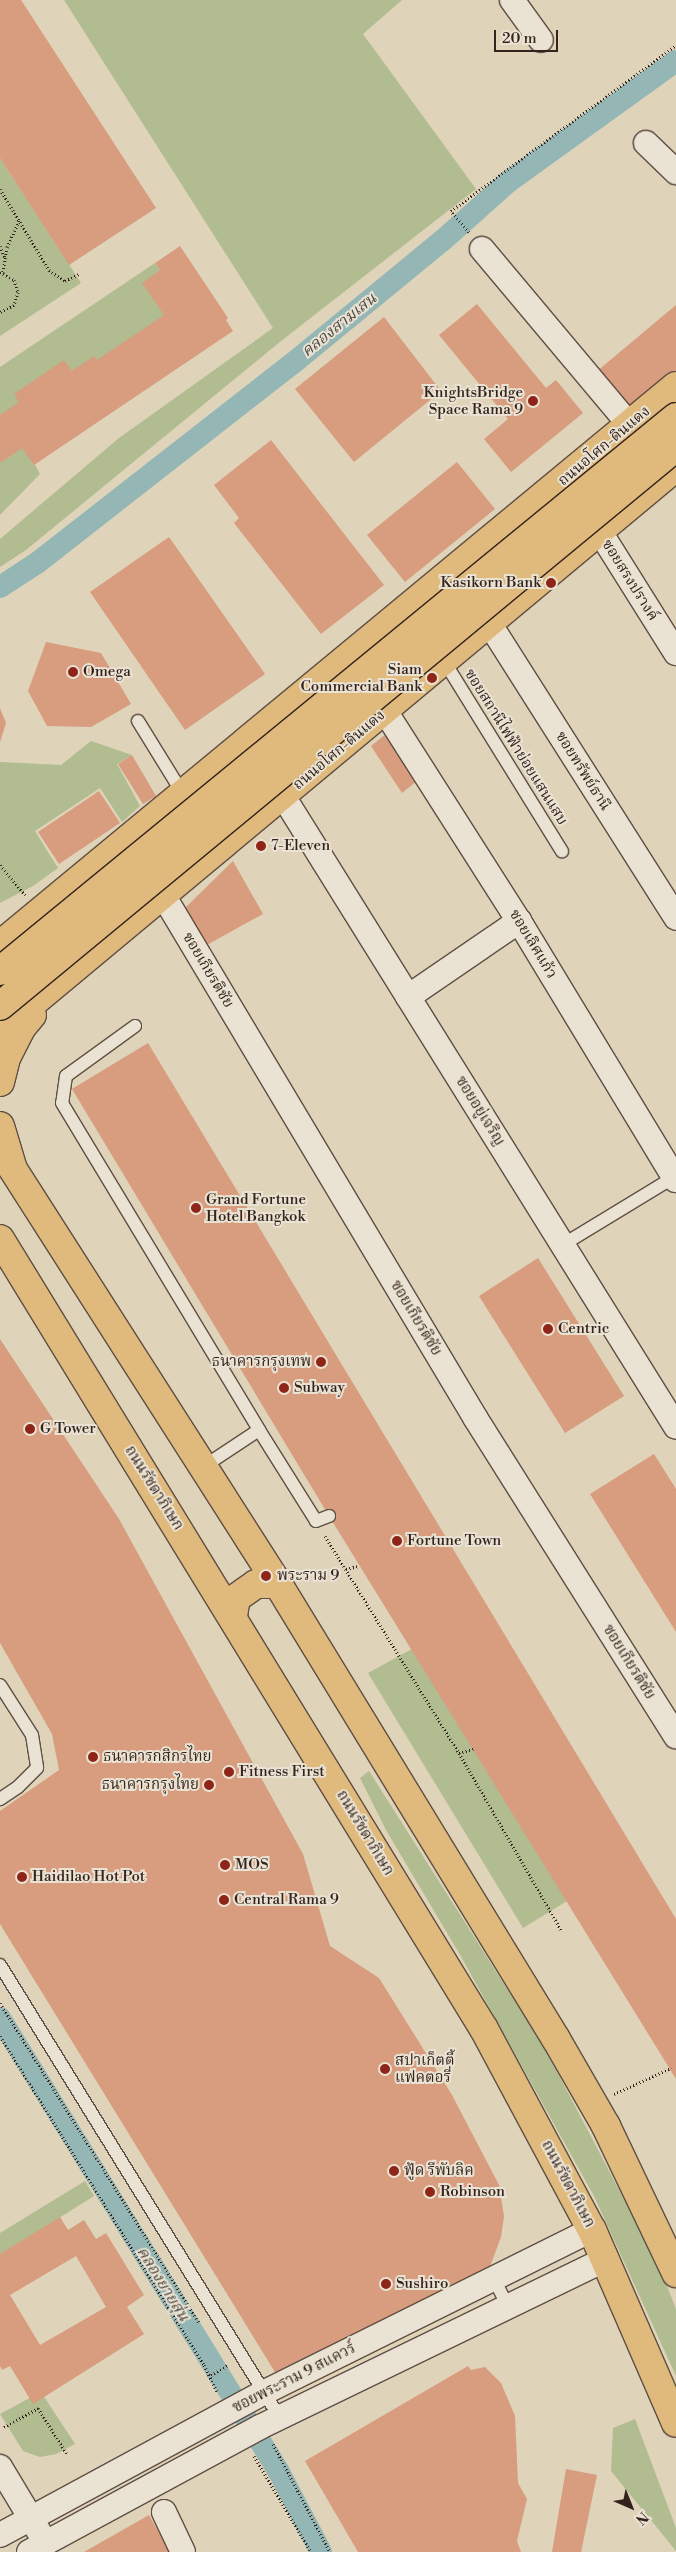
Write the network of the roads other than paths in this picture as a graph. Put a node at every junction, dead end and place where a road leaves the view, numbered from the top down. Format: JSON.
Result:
{"nodes":[{"id":1,"x":512,"y":0,"type":"edge"},
{"id":2,"x":541,"y":40,"type":"dead end"},
{"id":3,"x":646,"y":143,"type":"dead end"},
{"id":4,"x":676,"y":172,"type":"edge"},
{"id":5,"x":478,"y":244,"type":"road end"},
{"id":6,"x":676,"y":386,"type":"edge"},
{"id":7,"x":676,"y":417,"type":"edge"},
{"id":8,"x":630,"y":424,"type":"junction"},
{"id":9,"x":676,"y":447,"type":"edge"},
{"id":10,"x":676,"y":467,"type":"edge"},
{"id":11,"x":600,"y":532,"type":"junction"},
{"id":12,"x":413,"y":605,"type":"junction"},
{"id":13,"x":489,"y":623,"type":"junction"},
{"id":14,"x":676,"y":653,"type":"edge"},
{"id":15,"x":447,"y":658,"type":"junction"},
{"id":16,"x":304,"y":695,"type":"junction"},
{"id":17,"x":385,"y":711,"type":"junction"},
{"id":18,"x":138,"y":721,"type":"dead end"},
{"id":19,"x":343,"y":746,"type":"junction"},
{"id":20,"x":183,"y":794,"type":"junction"},
{"id":21,"x":283,"y":796,"type":"junction"},
{"id":22,"x":562,"y":851,"type":"dead end"},
{"id":23,"x":163,"y":895,"type":"junction"},
{"id":24,"x":36,"y":902,"type":"junction"},
{"id":25,"x":0,"y":918,"type":"edge"},
{"id":26,"x":676,"y":918,"type":"edge"},
{"id":27,"x":519,"y":921,"type":"junction"},
{"id":28,"x":0,"y":945,"type":"edge"},
{"id":29,"x":0,"y":971,"type":"edge"},
{"id":30,"x":68,"y":975,"type":"junction"},
{"id":31,"x":408,"y":997,"type":"junction"},
{"id":32,"x":0,"y":1006,"type":"edge"},
{"id":33,"x":135,"y":1026,"type":"dead end"},
{"id":34,"x":0,"y":1030,"type":"edge"},
{"id":35,"x":0,"y":1082,"type":"edge"},
{"id":36,"x":0,"y":1126,"type":"edge"},
{"id":37,"x":0,"y":1149,"type":"edge"},
{"id":38,"x":16,"y":1176,"type":"junction"},
{"id":39,"x":675,"y":1178,"type":"edge"},
{"id":40,"x":0,"y":1240,"type":"edge"},
{"id":41,"x":564,"y":1244,"type":"junction"},
{"id":42,"x":676,"y":1427,"type":"edge"},
{"id":43,"x":259,"y":1430,"type":"junction"},
{"id":44,"x":203,"y":1467,"type":"junction"},
{"id":45,"x":330,"y":1516,"type":"dead end"},
{"id":46,"x":278,"y":1584,"type":"junction"},
{"id":47,"x":233,"y":1616,"type":"junction"},
{"id":48,"x":0,"y":1685,"type":"edge"},
{"id":49,"x":676,"y":1736,"type":"edge"},
{"id":50,"x":0,"y":1799,"type":"edge"},
{"id":51,"x":0,"y":1965,"type":"edge"},
{"id":52,"x":592,"y":2230,"type":"junction"},
{"id":53,"x":606,"y":2259,"type":"junction"},
{"id":54,"x":676,"y":2273,"type":"edge"},
{"id":55,"x":494,"y":2279,"type":"junction"},
{"id":56,"x":508,"y":2307,"type":"junction"},
{"id":57,"x":242,"y":2404,"type":"junction"},
{"id":58,"x":676,"y":2423,"type":"edge"},
{"id":59,"x":260,"y":2430,"type":"junction"},
{"id":60,"x":0,"y":2467,"type":"edge"},
{"id":61,"x":0,"y":2498,"type":"edge"},
{"id":62,"x":164,"y":2512,"type":"dead end"},
{"id":63,"x":16,"y":2526,"type":"edge"},
{"id":64,"x":35,"y":2548,"type":"edge"},
{"id":65,"x":183,"y":2552,"type":"edge"}],
"edges":[{"from":1,"to":2,"type":"street"},
{"from":3,"to":4,"type":"street"},
{"from":5,"to":8,"type":"street"},
{"from":6,"to":8,"type":"main road","name":"ถนนอโศก-ดินแดง"},
{"from":7,"to":29,"type":"main road","name":"ถนนอโศก-ดินแดง","bridge":true},
{"from":8,"to":12,"type":"main road","name":"ถนนอโศก-ดินแดง"},
{"from":9,"to":32,"type":"main road","name":"ถนนอโศก-ดินแดง","bridge":true},
{"from":10,"to":11,"type":"main road","name":"ถนนอโศก-ดินแดง"},
{"from":11,"to":13,"type":"main road","name":"ถนนอโศก-ดินแดง"},
{"from":11,"to":14,"type":"street","name":"ซอยสรงปรางค์"},
{"from":12,"to":15,"type":"main road"},
{"from":12,"to":16,"type":"main road","name":"ถนนอโศก-ดินแดง"},
{"from":13,"to":15,"type":"main road","name":"ถนนอโศก-ดินแดง"},
{"from":13,"to":26,"type":"street","name":"ซอยทรัพย์ธานี"},
{"from":15,"to":17,"type":"main road","name":"ถนนอโศก-ดินแดง"},
{"from":15,"to":22,"type":"lane","name":"ซอยสถานีไฟฟ้าย่อยแสนแสบ"},
{"from":16,"to":19,"type":"main road"},
{"from":16,"to":20,"type":"main road","name":"ถนนอโศก-ดินแดง"},
{"from":17,"to":19,"type":"main road","name":"ถนนอโศก-ดินแดง"},
{"from":17,"to":27,"type":"street","name":"ซอยเลิศแก้ว"},
{"from":18,"to":20,"type":"lane"},
{"from":19,"to":21,"type":"main road","name":"ถนนอโศก-ดินแดง"},
{"from":20,"to":24,"type":"main road","name":"ถนนอโศก-ดินแดง"},
{"from":21,"to":23,"type":"main road","name":"ถนนอโศก-ดินแดง"},
{"from":21,"to":31,"type":"street","name":"ซอยอยู่เจริญ"},
{"from":23,"to":30,"type":"main road","name":"ถนนอโศก-ดินแดง"},
{"from":23,"to":49,"type":"street","name":"ซอยเกียรติชัย"},
{"from":24,"to":25,"type":"main road"},
{"from":24,"to":28,"type":"main road","name":"ถนนอโศก-ดินแดง"},
{"from":27,"to":31,"type":"street"},
{"from":27,"to":39,"type":"street","name":"ซอยเลิศแก้ว"},
{"from":30,"to":34,"type":"main road","name":"ถนนอโศก-ดินแดง"},
{"from":30,"to":35,"type":"main road"},
{"from":31,"to":41,"type":"street","name":"ซอยอยู่เจริญ"},
{"from":33,"to":43,"type":"lane"},
{"from":36,"to":38,"type":"main road"},
{"from":37,"to":38,"type":"main road"},
{"from":38,"to":44,"type":"main road"},
{"from":39,"to":41,"type":"lane"},
{"from":40,"to":47,"type":"main road","name":"ถนนรัชดาภิเษก"},
{"from":41,"to":42,"type":"street","name":"ซอยอยู่เจริญ"},
{"from":43,"to":44,"type":"lane"},
{"from":43,"to":45,"type":"lane"},
{"from":44,"to":46,"type":"main road"},
{"from":46,"to":47,"type":"main road"},
{"from":46,"to":54,"type":"main road"},
{"from":47,"to":52,"type":"main road","name":"ถนนรัชดาภิเษก"},
{"from":48,"to":50,"type":"lane"},
{"from":51,"to":57,"type":"lane"},
{"from":52,"to":53,"type":"main road","name":"ถนนรัชดาภิเษก"},
{"from":52,"to":55,"type":"street","name":"ซอยพระราม 9 สแควร์"},
{"from":53,"to":56,"type":"street","name":"ซอยพระราม 9 สแควร์"},
{"from":53,"to":58,"type":"main road","name":"ถนนรัชดาภิเษก"},
{"from":55,"to":56,"type":"lane"},
{"from":55,"to":57,"type":"street","name":"ซอยพระราม 9 สแควร์"},
{"from":56,"to":59,"type":"street","name":"ซอยพระราม 9 สแควร์"},
{"from":57,"to":59,"type":"lane"},
{"from":57,"to":63,"type":"street","name":"ซอยพระราม 9 สแควร์"},
{"from":59,"to":64,"type":"street","name":"ซอยพระราม 9 สแควร์"},
{"from":60,"to":63,"type":"street"},
{"from":61,"to":63,"type":"street"},
{"from":62,"to":65,"type":"street"},
{"from":63,"to":64,"type":"street"}]}
